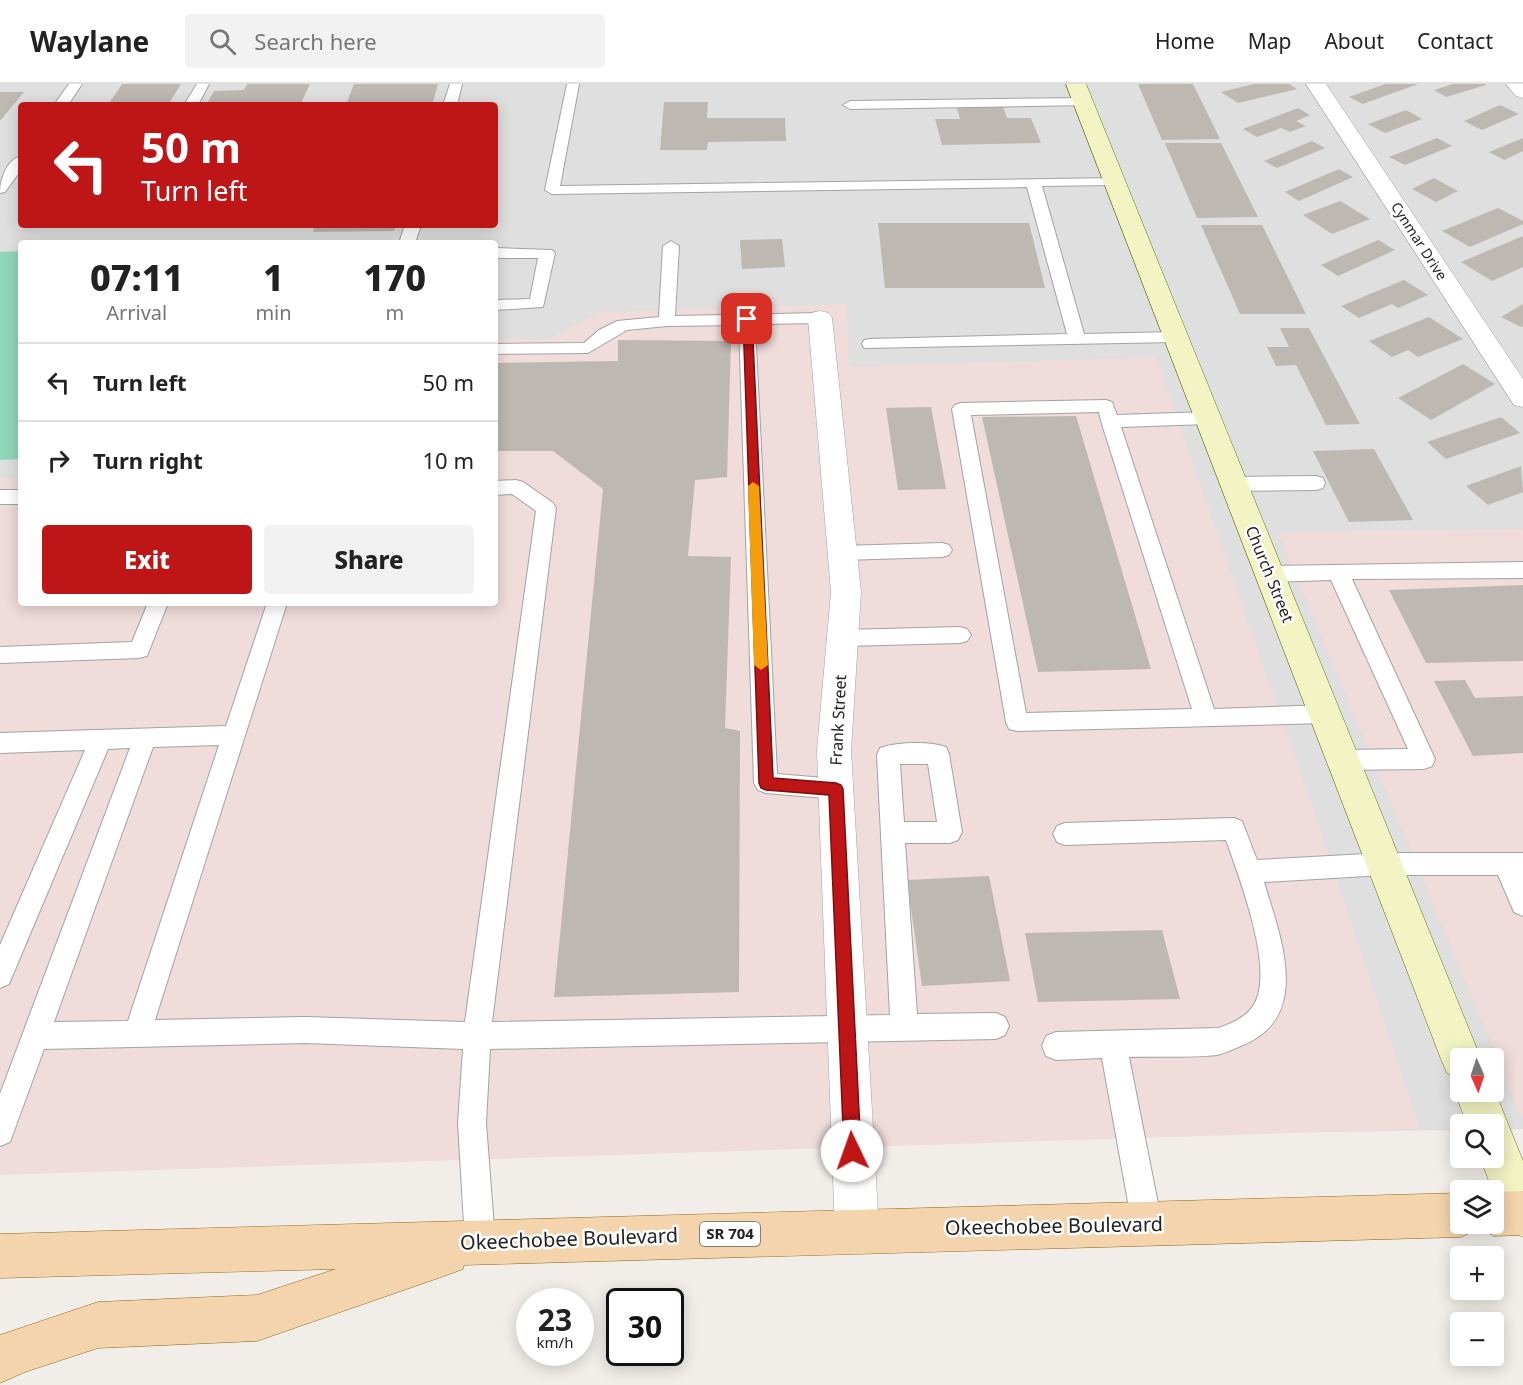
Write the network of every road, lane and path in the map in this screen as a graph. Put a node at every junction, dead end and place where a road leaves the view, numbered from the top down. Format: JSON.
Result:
{"nodes":[{"id":1,"x":76,"y":84,"type":"edge"},
{"id":2,"x":203,"y":84,"type":"edge"},
{"id":3,"x":456,"y":84,"type":"edge"},
{"id":4,"x":573,"y":84,"type":"edge"},
{"id":5,"x":1316,"y":84,"type":"edge"},
{"id":6,"x":1516,"y":84,"type":"edge"},
{"id":7,"x":1079,"y":92,"type":"edge"},
{"id":8,"x":1523,"y":92,"type":"edge"},
{"id":9,"x":62,"y":102,"type":"edge"},
{"id":10,"x":193,"y":102,"type":"edge"},
{"id":11,"x":451,"y":102,"type":"edge"},
{"id":12,"x":850,"y":105,"type":"dead end"},
{"id":13,"x":18,"y":164,"type":"edge"},
{"id":14,"x":1114,"y":181,"type":"junction"},
{"id":15,"x":1034,"y":182,"type":"junction"},
{"id":16,"x":18,"y":189,"type":"edge"},
{"id":17,"x":671,"y":246,"type":"dead end"},
{"id":18,"x":498,"y":254,"type":"edge"},
{"id":19,"x":498,"y":305,"type":"edge"},
{"id":20,"x":820,"y":318,"type":"joint"},
{"id":21,"x":747,"y":319,"type":"junction"},
{"id":22,"x":667,"y":321,"type":"junction"},
{"id":23,"x":1176,"y":337,"type":"junction"},
{"id":24,"x":1077,"y":339,"type":"junction"},
{"id":25,"x":870,"y":344,"type":"dead end"},
{"id":26,"x":498,"y":349,"type":"edge"},
{"id":27,"x":1523,"y":399,"type":"edge"},
{"id":28,"x":1208,"y":418,"type":"junction"},
{"id":29,"x":1110,"y":421,"type":"junction"},
{"id":30,"x":1316,"y":483,"type":"dead end"},
{"id":31,"x":1234,"y":484,"type":"junction"},
{"id":32,"x":498,"y":488,"type":"edge"},
{"id":33,"x":18,"y":496,"type":"edge"},
{"id":34,"x":0,"y":497,"type":"edge"},
{"id":35,"x":942,"y":550,"type":"dead end"},
{"id":36,"x":842,"y":553,"type":"junction"},
{"id":37,"x":1523,"y":570,"type":"edge"},
{"id":38,"x":1338,"y":572,"type":"junction"},
{"id":39,"x":1270,"y":574,"type":"junction"},
{"id":40,"x":157,"y":606,"type":"edge"},
{"id":41,"x":276,"y":606,"type":"edge"},
{"id":42,"x":960,"y":635,"type":"dead end"},
{"id":43,"x":843,"y":638,"type":"junction"},
{"id":44,"x":0,"y":655,"type":"edge"},
{"id":45,"x":1325,"y":714,"type":"junction"},
{"id":46,"x":1206,"y":718,"type":"junction"},
{"id":47,"x":234,"y":735,"type":"junction"},
{"id":48,"x":145,"y":738,"type":"junction"},
{"id":49,"x":101,"y":739,"type":"junction"},
{"id":50,"x":0,"y":743,"type":"edge"},
{"id":51,"x":1343,"y":760,"type":"junction"},
{"id":52,"x":836,"y":789,"type":"junction"},
{"id":53,"x":893,"y":833,"type":"dead end"},
{"id":54,"x":1065,"y":834,"type":"dead end"},
{"id":55,"x":1384,"y":864,"type":"junction"},
{"id":56,"x":1514,"y":864,"type":"edge"},
{"id":57,"x":1249,"y":873,"type":"junction"},
{"id":58,"x":1523,"y":904,"type":"edge"},
{"id":59,"x":0,"y":975,"type":"edge"},
{"id":60,"x":996,"y":1026,"type":"dead end"},
{"id":61,"x":904,"y":1027,"type":"junction"},
{"id":62,"x":846,"y":1028,"type":"junction"},
{"id":63,"x":137,"y":1033,"type":"junction"},
{"id":64,"x":35,"y":1036,"type":"junction"},
{"id":65,"x":477,"y":1036,"type":"junction"},
{"id":66,"x":1113,"y":1044,"type":"junction"},
{"id":67,"x":1056,"y":1046,"type":"dead end"},
{"id":68,"x":1457,"y":1048,"type":"edge"},
{"id":69,"x":0,"y":1132,"type":"edge"},
{"id":70,"x":1504,"y":1166,"type":"edge"},
{"id":71,"x":1504,"y":1214,"type":"edge"},
{"id":72,"x":1523,"y":1214,"type":"edge"},
{"id":73,"x":1450,"y":1215,"type":"edge"},
{"id":74,"x":1147,"y":1224,"type":"junction"},
{"id":75,"x":857,"y":1231,"type":"junction"},
{"id":76,"x":480,"y":1241,"type":"junction"},
{"id":77,"x":0,"y":1257,"type":"edge"},
{"id":78,"x":0,"y":1360,"type":"edge"}],
"edges":[{"from":1,"to":9,"type":"lane"},
{"from":2,"to":10,"type":"lane"},
{"from":3,"to":11,"type":"lane"},
{"from":4,"to":15,"type":"lane"},
{"from":5,"to":27,"type":"street","name":"Cynmar Drive"},
{"from":6,"to":8,"type":"street"},
{"from":7,"to":12,"type":"lane"},
{"from":7,"to":14,"type":"street","name":"Church Street"},
{"from":13,"to":16,"type":"lane"},
{"from":14,"to":15,"type":"lane"},
{"from":14,"to":23,"type":"street","name":"Church Street"},
{"from":15,"to":24,"type":"lane"},
{"from":17,"to":22,"type":"lane"},
{"from":18,"to":19,"type":"lane"},
{"from":20,"to":21,"type":"lane"},
{"from":20,"to":36,"type":"street","name":"Frank Street"},
{"from":21,"to":22,"type":"lane"},
{"from":21,"to":52,"type":"lane"},
{"from":22,"to":26,"type":"lane"},
{"from":23,"to":24,"type":"lane"},
{"from":23,"to":28,"type":"street","name":"Church Street"},
{"from":24,"to":25,"type":"lane"},
{"from":28,"to":29,"type":"lane"},
{"from":28,"to":31,"type":"street","name":"Church Street"},
{"from":29,"to":46,"type":"lane"},
{"from":29,"to":46,"type":"lane"},
{"from":30,"to":31,"type":"lane"},
{"from":31,"to":39,"type":"street","name":"Church Street"},
{"from":32,"to":65,"type":"lane"},
{"from":33,"to":34,"type":"lane"},
{"from":35,"to":36,"type":"lane"},
{"from":36,"to":43,"type":"street","name":"Frank Street"},
{"from":37,"to":38,"type":"lane"},
{"from":38,"to":39,"type":"lane"},
{"from":38,"to":51,"type":"lane"},
{"from":39,"to":45,"type":"street","name":"Church Street"},
{"from":40,"to":44,"type":"lane"},
{"from":41,"to":47,"type":"lane"},
{"from":42,"to":43,"type":"lane"},
{"from":43,"to":52,"type":"street","name":"Frank Street"},
{"from":45,"to":46,"type":"lane"},
{"from":45,"to":51,"type":"street","name":"Church Street"},
{"from":47,"to":48,"type":"lane"},
{"from":47,"to":63,"type":"lane"},
{"from":48,"to":49,"type":"lane"},
{"from":48,"to":64,"type":"lane"},
{"from":49,"to":50,"type":"lane"},
{"from":49,"to":59,"type":"lane"},
{"from":51,"to":55,"type":"street","name":"Church Street"},
{"from":52,"to":62,"type":"street","name":"Frank Street"},
{"from":53,"to":61,"type":"lane"},
{"from":54,"to":57,"type":"lane"},
{"from":55,"to":56,"type":"lane"},
{"from":55,"to":57,"type":"lane"},
{"from":55,"to":68,"type":"street","name":"Church Street"},
{"from":56,"to":58,"type":"lane"},
{"from":57,"to":66,"type":"lane"},
{"from":60,"to":61,"type":"lane"},
{"from":61,"to":62,"type":"lane"},
{"from":62,"to":65,"type":"lane"},
{"from":62,"to":75,"type":"street","name":"Frank Street"},
{"from":63,"to":64,"type":"lane"},
{"from":63,"to":65,"type":"lane"},
{"from":64,"to":69,"type":"lane"},
{"from":65,"to":76,"type":"lane"},
{"from":66,"to":67,"type":"lane"},
{"from":66,"to":74,"type":"lane"},
{"from":70,"to":72,"type":"street"},
{"from":71,"to":72,"type":"main road"},
{"from":73,"to":74,"type":"main road","name":"Okeechobee Boulevard","number":"SR 704"},
{"from":74,"to":75,"type":"main road","name":"Okeechobee Boulevard","number":"SR 704"},
{"from":75,"to":76,"type":"main road","name":"Okeechobee Boulevard","number":"SR 704"},
{"from":76,"to":77,"type":"main road","name":"Okeechobee Boulevard","number":"SR 704"},
{"from":76,"to":78,"type":"main road"}]}
